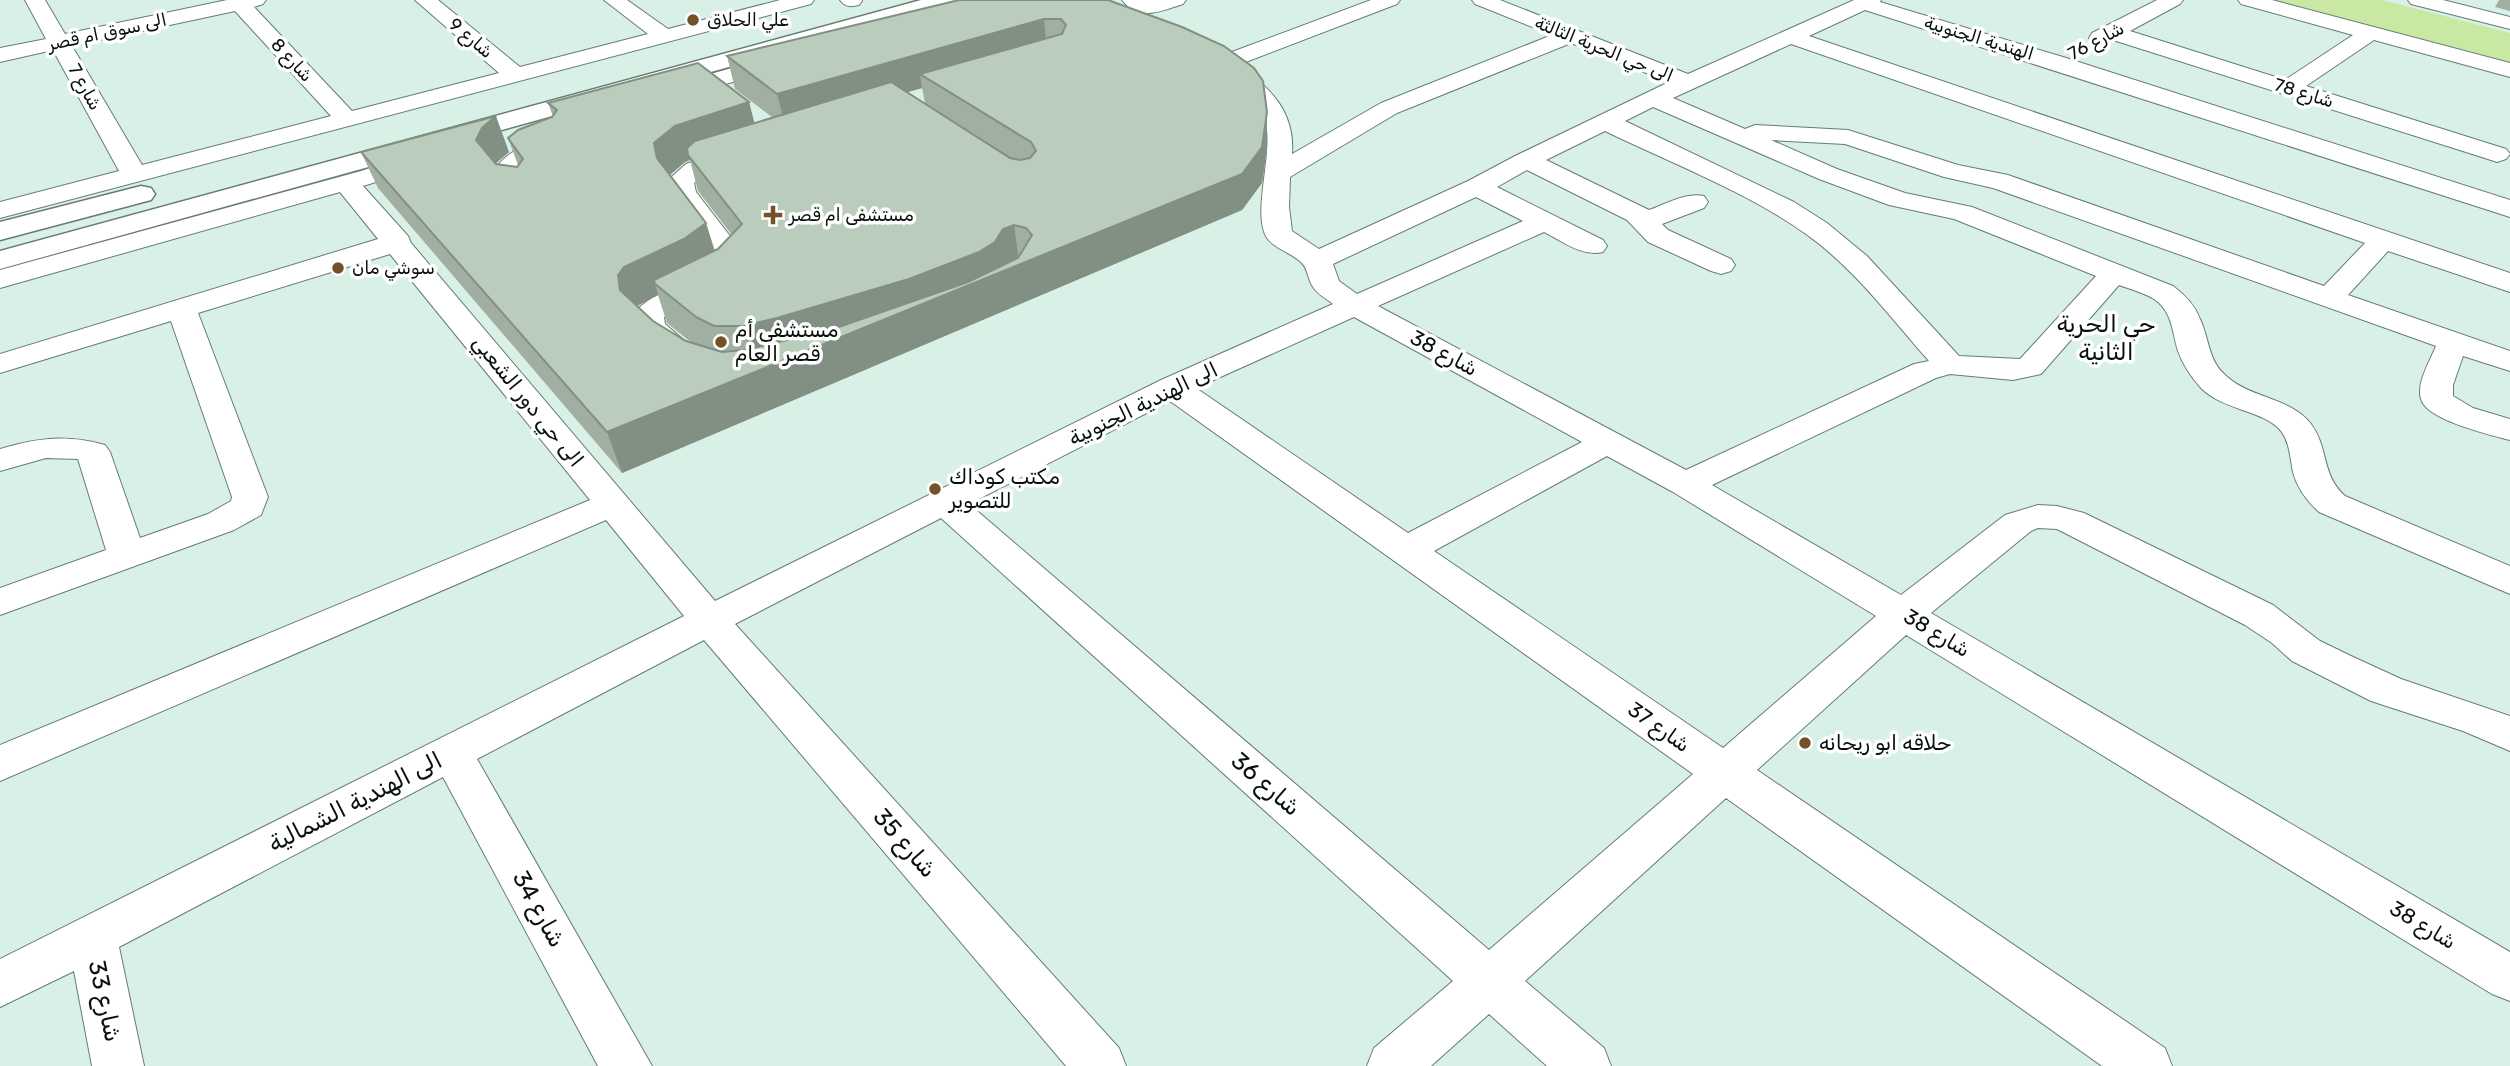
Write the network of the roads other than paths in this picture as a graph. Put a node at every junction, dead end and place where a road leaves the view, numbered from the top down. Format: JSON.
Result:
{"nodes":[{"id":1,"x":35,"y":0,"type":"edge"},
{"id":2,"x":425,"y":0,"type":"edge"},
{"id":3,"x":614,"y":0,"type":"edge"},
{"id":4,"x":804,"y":0,"type":"edge"},
{"id":5,"x":1132,"y":0,"type":"edge"},
{"id":6,"x":1175,"y":0,"type":"edge"},
{"id":7,"x":1390,"y":0,"type":"edge"},
{"id":8,"x":1482,"y":0,"type":"edge"},
{"id":9,"x":2173,"y":0,"type":"edge"},
{"id":10,"x":2248,"y":0,"type":"edge"},
{"id":11,"x":2418,"y":0,"type":"edge"},
{"id":12,"x":244,"y":1,"type":"edge"},
{"id":13,"x":841,"y":2,"type":"edge"},
{"id":14,"x":1867,"y":2,"type":"edge"},
{"id":15,"x":953,"y":4,"type":"edge"},
{"id":16,"x":2458,"y":4,"type":"edge"},
{"id":17,"x":2510,"y":23,"type":"edge"},
{"id":18,"x":2112,"y":32,"type":"junction"},
{"id":19,"x":2370,"y":33,"type":"junction"},
{"id":20,"x":1570,"y":36,"type":"junction"},
{"id":21,"x":1789,"y":36,"type":"junction"},
{"id":22,"x":664,"y":37,"type":"junction"},
{"id":23,"x":59,"y":42,"type":"junction"},
{"id":24,"x":0,"y":55,"type":"edge"},
{"id":25,"x":2055,"y":62,"type":"junction"},
{"id":26,"x":2510,"y":70,"type":"edge"},
{"id":27,"x":516,"y":75,"type":"junction"},
{"id":28,"x":707,"y":82,"type":"junction"},
{"id":29,"x":1688,"y":82,"type":"junction"},
{"id":30,"x":2288,"y":88,"type":"junction"},
{"id":31,"x":1653,"y":98,"type":"junction"},
{"id":32,"x":729,"y":99,"type":"edge"},
{"id":33,"x":555,"y":116,"type":"junction"},
{"id":34,"x":347,"y":120,"type":"junction"},
{"id":35,"x":1605,"y":121,"type":"junction"},
{"id":36,"x":1729,"y":131,"type":"junction"},
{"id":37,"x":769,"y":144,"type":"edge"},
{"id":38,"x":2504,"y":147,"type":"edge"},
{"id":39,"x":1526,"y":160,"type":"junction"},
{"id":40,"x":1278,"y":173,"type":"junction"},
{"id":41,"x":134,"y":174,"type":"junction"},
{"id":42,"x":346,"y":183,"type":"junction"},
{"id":43,"x":1477,"y":187,"type":"junction"},
{"id":44,"x":2457,"y":192,"type":"junction"},
{"id":45,"x":521,"y":195,"type":"edge"},
{"id":46,"x":1695,"y":202,"type":"dead end"},
{"id":47,"x":2510,"y":209,"type":"edge"},
{"id":48,"x":0,"y":210,"type":"edge"},
{"id":49,"x":204,"y":213,"type":"junction"},
{"id":50,"x":1645,"y":221,"type":"junction"},
{"id":51,"x":1543,"y":222,"type":"junction"},
{"id":52,"x":0,"y":231,"type":"edge"},
{"id":53,"x":2384,"y":240,"type":"junction"},
{"id":54,"x":398,"y":242,"type":"junction"},
{"id":55,"x":1593,"y":246,"type":"dead end"},
{"id":56,"x":0,"y":260,"type":"edge"},
{"id":57,"x":1317,"y":260,"type":"junction"},
{"id":58,"x":2223,"y":260,"type":"junction"},
{"id":59,"x":1721,"y":265,"type":"dead end"},
{"id":60,"x":2115,"y":273,"type":"junction"},
{"id":61,"x":0,"y":279,"type":"edge"},
{"id":62,"x":2510,"y":283,"type":"edge"},
{"id":63,"x":2329,"y":298,"type":"junction"},
{"id":64,"x":2174,"y":299,"type":"junction"},
{"id":65,"x":1354,"y":305,"type":"junction"},
{"id":66,"x":183,"y":309,"type":"junction"},
{"id":67,"x":2453,"y":342,"type":"junction"},
{"id":68,"x":2510,"y":362,"type":"edge"},
{"id":69,"x":0,"y":364,"type":"edge"},
{"id":70,"x":1950,"y":365,"type":"junction"},
{"id":71,"x":705,"y":371,"type":"edge"},
{"id":72,"x":1172,"y":387,"type":"junction"},
{"id":73,"x":2510,"y":430,"type":"edge"},
{"id":74,"x":1608,"y":442,"type":"junction"},
{"id":75,"x":0,"y":460,"type":"edge"},
{"id":76,"x":1685,"y":484,"type":"junction"},
{"id":77,"x":946,"y":503,"type":"junction"},
{"id":78,"x":612,"y":504,"type":"junction"},
{"id":79,"x":1406,"y":550,"type":"junction"},
{"id":80,"x":127,"y":556,"type":"junction"},
{"id":81,"x":2510,"y":581,"type":"edge"},
{"id":82,"x":0,"y":602,"type":"edge"},
{"id":83,"x":1904,"y":614,"type":"junction"},
{"id":84,"x":709,"y":620,"type":"junction"},
{"id":85,"x":2510,"y":735,"type":"edge"},
{"id":86,"x":451,"y":752,"type":"junction"},
{"id":87,"x":0,"y":764,"type":"edge"},
{"id":88,"x":1725,"y":772,"type":"junction"},
{"id":89,"x":92,"y":937,"type":"junction"},
{"id":90,"x":2510,"y":978,"type":"edge"},
{"id":91,"x":1489,"y":981,"type":"junction"},
{"id":92,"x":0,"y":984,"type":"edge"},
{"id":93,"x":118,"y":1066,"type":"edge"},
{"id":94,"x":626,"y":1066,"type":"edge"},
{"id":95,"x":1100,"y":1066,"type":"edge"},
{"id":96,"x":1394,"y":1066,"type":"edge"},
{"id":97,"x":1585,"y":1066,"type":"edge"},
{"id":98,"x":2146,"y":1066,"type":"edge"}],
"edges":[{"from":1,"to":23,"type":"street","name":"شارع 7"},
{"from":2,"to":27,"type":"street","name":"شارع 9"},
{"from":3,"to":22,"type":"street"},
{"from":4,"to":22,"type":"street"},
{"from":5,"to":6,"type":"street"},
{"from":7,"to":40,"type":"street"},
{"from":8,"to":20,"type":"street","name":"الى حي الحرية الثالثة"},
{"from":9,"to":18,"type":"street","name":"شارع 76"},
{"from":10,"to":19,"type":"street"},
{"from":11,"to":16,"type":"street"},
{"from":12,"to":23,"type":"street","name":"الى سوق ام قصر"},
{"from":12,"to":34,"type":"street","name":"شارع 8"},
{"from":13,"to":52,"type":"main road"},
{"from":14,"to":21,"type":"street"},
{"from":14,"to":25,"type":"street","name":"الهندية الجنوبية"},
{"from":15,"to":28,"type":"street"},
{"from":15,"to":33,"type":"main road"},
{"from":16,"to":17,"type":"street"},
{"from":18,"to":25,"type":"street","name":"شارع 76"},
{"from":18,"to":30,"type":"street","name":"شارع 78"},
{"from":19,"to":26,"type":"street"},
{"from":19,"to":30,"type":"street"},
{"from":20,"to":29,"type":"street","name":"الى حي الحرية الثالثة"},
{"from":20,"to":40,"type":"street"},
{"from":21,"to":29,"type":"street"},
{"from":21,"to":53,"type":"street"},
{"from":22,"to":27,"type":"street"},
{"from":23,"to":24,"type":"street","name":"الى سوق ام قصر"},
{"from":23,"to":41,"type":"street","name":"شارع 7"},
{"from":25,"to":44,"type":"street","name":"الهندية الجنوبية"},
{"from":27,"to":34,"type":"street"},
{"from":28,"to":32,"type":"street"},
{"from":28,"to":33,"type":"street"},
{"from":29,"to":31,"type":"street"},
{"from":30,"to":38,"type":"street","name":"شارع 78"},
{"from":31,"to":35,"type":"street"},
{"from":31,"to":36,"type":"street"},
{"from":33,"to":42,"type":"street"},
{"from":33,"to":45,"type":"street"},
{"from":33,"to":49,"type":"main road"},
{"from":34,"to":41,"type":"street"},
{"from":35,"to":39,"type":"street"},
{"from":35,"to":70,"type":"street"},
{"from":36,"to":58,"type":"street"},
{"from":36,"to":60,"type":"street"},
{"from":37,"to":71,"type":"street"},
{"from":38,"to":44,"type":"street"},
{"from":39,"to":43,"type":"street"},
{"from":39,"to":50,"type":"street"},
{"from":40,"to":57,"type":"street"},
{"from":41,"to":48,"type":"street"},
{"from":42,"to":49,"type":"street"},
{"from":42,"to":54,"type":"street","name":"الى حي دور الشعبي"},
{"from":43,"to":51,"type":"street"},
{"from":43,"to":57,"type":"street"},
{"from":44,"to":47,"type":"street","name":"الهندية الجنوبية"},
{"from":46,"to":50,"type":"street"},
{"from":49,"to":56,"type":"main road"},
{"from":49,"to":61,"type":"street"},
{"from":50,"to":59,"type":"street"},
{"from":51,"to":55,"type":"street"},
{"from":51,"to":65,"type":"street","name":"الى الهندية الجنوبية"},
{"from":53,"to":62,"type":"street"},
{"from":53,"to":63,"type":"street"},
{"from":54,"to":66,"type":"street"},
{"from":54,"to":78,"type":"street","name":"الى حي دور الشعبي"},
{"from":57,"to":65,"type":"street","name":"شارع 38"},
{"from":58,"to":63,"type":"street"},
{"from":58,"to":64,"type":"street"},
{"from":60,"to":64,"type":"street"},
{"from":60,"to":70,"type":"street"},
{"from":63,"to":67,"type":"street"},
{"from":64,"to":81,"type":"street"},
{"from":65,"to":72,"type":"street","name":"الى الهندية الجنوبية"},
{"from":65,"to":74,"type":"street","name":"شارع 38"},
{"from":66,"to":69,"type":"street"},
{"from":66,"to":80,"type":"street"},
{"from":67,"to":68,"type":"street"},
{"from":67,"to":73,"type":"street"},
{"from":70,"to":76,"type":"street"},
{"from":72,"to":77,"type":"street","name":"الى الهندية الجنوبية"},
{"from":72,"to":79,"type":"street","name":"شارع 37"},
{"from":74,"to":76,"type":"street","name":"شارع 38"},
{"from":74,"to":79,"type":"street"},
{"from":75,"to":80,"type":"street"},
{"from":76,"to":83,"type":"street","name":"شارع 38"},
{"from":77,"to":84,"type":"street","name":"الى الهندية الجنوبية"},
{"from":77,"to":91,"type":"street","name":"شارع 36"},
{"from":78,"to":84,"type":"street","name":"الى حي دور الشعبي"},
{"from":78,"to":87,"type":"street"},
{"from":79,"to":88,"type":"street","name":"شارع 37"},
{"from":80,"to":82,"type":"street"},
{"from":83,"to":85,"type":"street"},
{"from":83,"to":88,"type":"street"},
{"from":83,"to":90,"type":"street","name":"شارع 38"},
{"from":84,"to":86,"type":"street","name":"الى الهندية الشمالية"},
{"from":84,"to":95,"type":"street","name":"شارع 35"},
{"from":86,"to":89,"type":"street","name":"الى الهندية الشمالية"},
{"from":86,"to":94,"type":"street","name":"شارع 34"},
{"from":88,"to":91,"type":"street"},
{"from":88,"to":98,"type":"street","name":"شارع 37"},
{"from":89,"to":92,"type":"street","name":"الى الهندية الشمالية"},
{"from":89,"to":93,"type":"street","name":"شارع 33"},
{"from":91,"to":96,"type":"street"},
{"from":91,"to":97,"type":"street","name":"شارع 36"}]}
